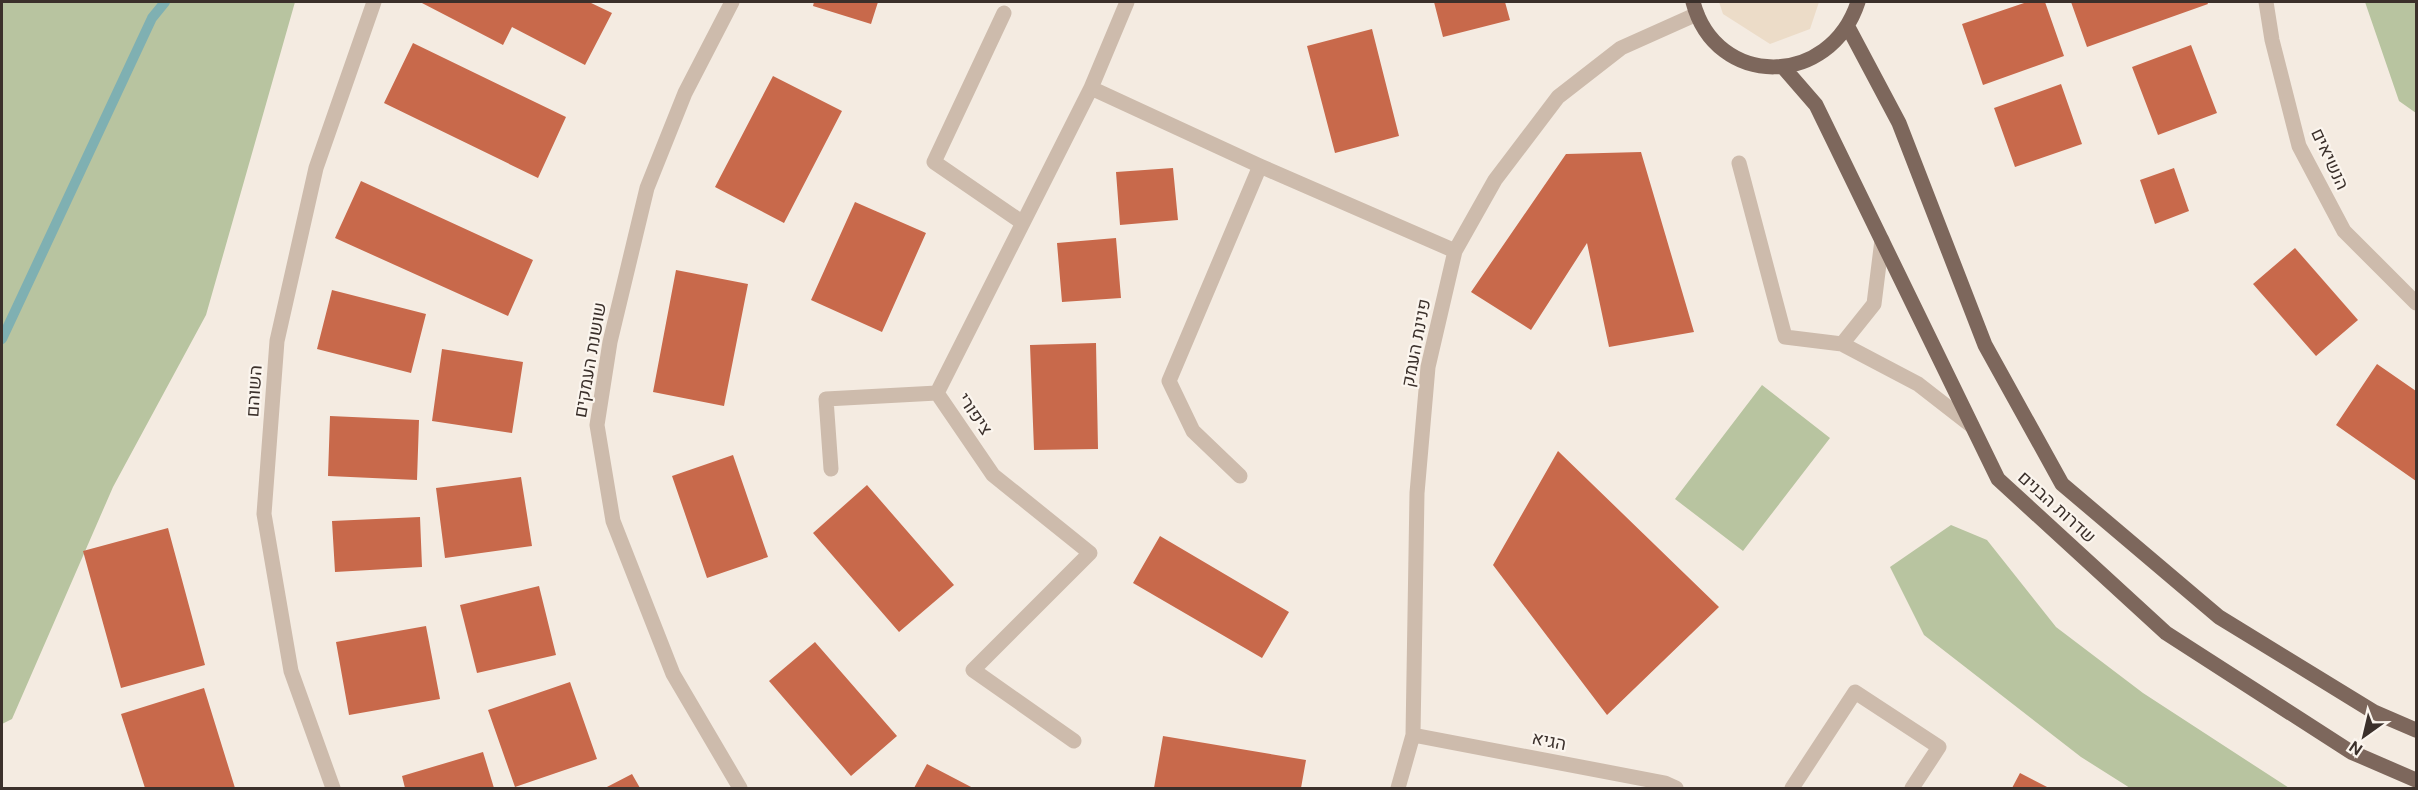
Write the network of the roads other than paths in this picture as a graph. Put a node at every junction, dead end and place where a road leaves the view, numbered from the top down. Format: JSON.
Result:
{"nodes":[{"id":1,"x":374,"y":2,"type":"edge"},
{"id":2,"x":732,"y":2,"type":"edge"},
{"id":3,"x":1127,"y":2,"type":"edge"},
{"id":4,"x":1858,"y":2,"type":"edge"},
{"id":5,"x":2266,"y":2,"type":"edge"},
{"id":6,"x":1695,"y":8,"type":"edge"},
{"id":7,"x":1004,"y":13,"type":"dead end"},
{"id":8,"x":1848,"y":27,"type":"junction"},
{"id":9,"x":1783,"y":67,"type":"junction"},
{"id":10,"x":1091,"y":88,"type":"junction"},
{"id":11,"x":1739,"y":163,"type":"dead end"},
{"id":12,"x":1260,"y":166,"type":"junction"},
{"id":13,"x":1023,"y":224,"type":"junction"},
{"id":14,"x":1882,"y":240,"type":"junction"},
{"id":15,"x":1455,"y":251,"type":"junction"},
{"id":16,"x":2416,"y":303,"type":"edge"},
{"id":17,"x":1842,"y":344,"type":"junction"},
{"id":18,"x":937,"y":393,"type":"junction"},
{"id":19,"x":1972,"y":426,"type":"junction"},
{"id":20,"x":831,"y":469,"type":"dead end"},
{"id":21,"x":1240,"y":476,"type":"dead end"},
{"id":22,"x":2416,"y":729,"type":"edge"},
{"id":23,"x":1413,"y":735,"type":"junction"},
{"id":24,"x":1074,"y":741,"type":"dead end"},
{"id":25,"x":2416,"y":780,"type":"edge"},
{"id":26,"x":1795,"y":787,"type":"edge"},
{"id":27,"x":333,"y":789,"type":"edge"},
{"id":28,"x":740,"y":789,"type":"edge"},
{"id":29,"x":1398,"y":789,"type":"edge"},
{"id":30,"x":1676,"y":789,"type":"edge"},
{"id":31,"x":1911,"y":789,"type":"edge"}],
"edges":[{"from":1,"to":27,"type":"street","name":"השוהם"},
{"from":2,"to":28,"type":"street","name":"שושנת העמקים"},
{"from":3,"to":10,"type":"street","name":"ציפורי"},
{"from":4,"to":8,"type":"main road"},
{"from":5,"to":16,"type":"street","name":"הנשיאים"},
{"from":6,"to":9,"type":"main road"},
{"from":6,"to":15,"type":"street","name":"פנינת העמק"},
{"from":7,"to":13,"type":"street"},
{"from":8,"to":9,"type":"main road"},
{"from":8,"to":22,"type":"main road","name":"שדרות הבנים"},
{"from":9,"to":14,"type":"main road","name":"שדרות הבנים"},
{"from":10,"to":12,"type":"street"},
{"from":10,"to":13,"type":"street","name":"ציפורי"},
{"from":11,"to":17,"type":"street"},
{"from":12,"to":15,"type":"street"},
{"from":12,"to":21,"type":"street"},
{"from":13,"to":18,"type":"street","name":"ציפורי"},
{"from":14,"to":17,"type":"street"},
{"from":14,"to":19,"type":"main road","name":"שדרות הבנים"},
{"from":15,"to":23,"type":"street","name":"פנינת העמק"},
{"from":17,"to":19,"type":"street"},
{"from":18,"to":20,"type":"street"},
{"from":18,"to":24,"type":"street","name":"ציפורי"},
{"from":19,"to":25,"type":"main road","name":"שדרות הבנים"},
{"from":23,"to":29,"type":"street","name":"פנינת העמק"},
{"from":23,"to":30,"type":"street","name":"הגיא"},
{"from":26,"to":31,"type":"street"}]}
